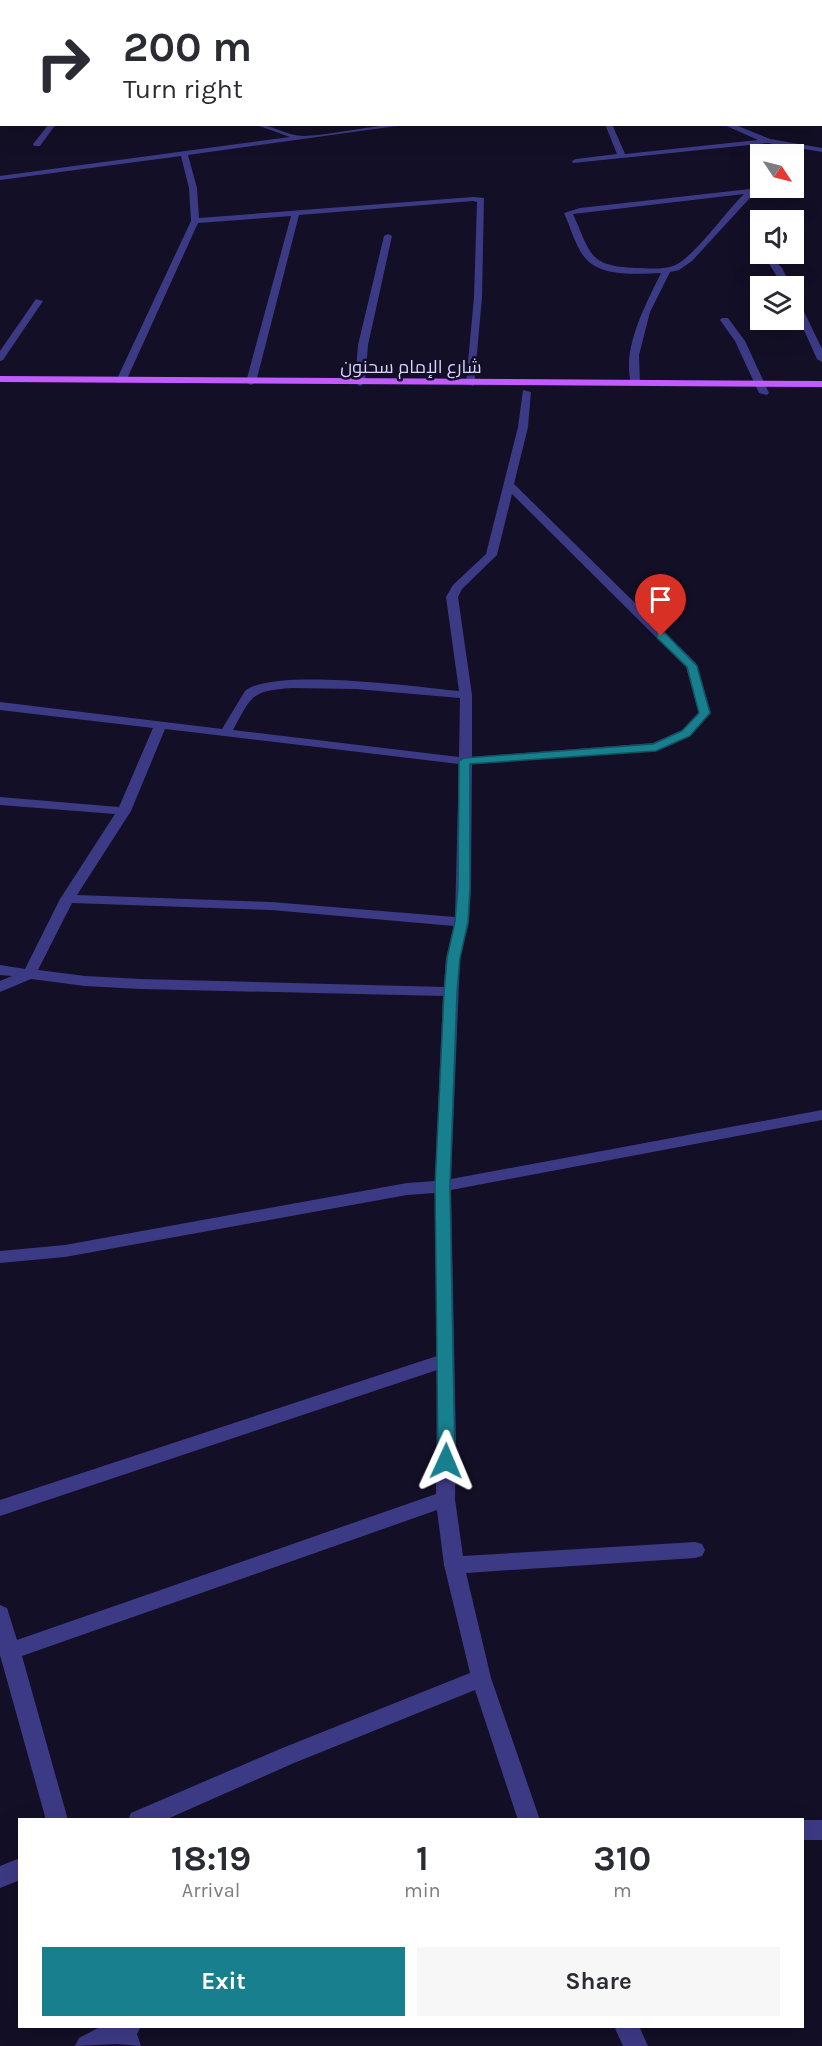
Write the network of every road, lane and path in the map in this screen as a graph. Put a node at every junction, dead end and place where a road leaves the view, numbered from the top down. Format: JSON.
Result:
{"nodes":[{"id":1,"x":51,"y":126,"type":"edge"},
{"id":2,"x":394,"y":126,"type":"edge"},
{"id":3,"x":609,"y":126,"type":"edge"},
{"id":4,"x":730,"y":126,"type":"edge"},
{"id":5,"x":273,"y":127,"type":"edge"},
{"id":6,"x":302,"y":139,"type":"junction"},
{"id":7,"x":768,"y":141,"type":"junction"},
{"id":8,"x":37,"y":144,"type":"dead end"},
{"id":9,"x":769,"y":144,"type":"edge"},
{"id":10,"x":822,"y":150,"type":"edge"},
{"id":11,"x":184,"y":154,"type":"junction"},
{"id":12,"x":622,"y":156,"type":"junction"},
{"id":13,"x":576,"y":160,"type":"dead end"},
{"id":14,"x":0,"y":178,"type":"edge"},
{"id":15,"x":750,"y":191,"type":"edge"},
{"id":16,"x":750,"y":194,"type":"edge"},
{"id":17,"x":296,"y":213,"type":"junction"},
{"id":18,"x":195,"y":221,"type":"junction"},
{"id":19,"x":388,"y":236,"type":"dead end"},
{"id":20,"x":667,"y":270,"type":"junction"},
{"id":21,"x":39,"y":301,"type":"dead end"},
{"id":22,"x":725,"y":320,"type":"dead end"},
{"id":23,"x":804,"y":320,"type":"edge"},
{"id":24,"x":0,"y":358,"type":"edge"},
{"id":25,"x":822,"y":359,"type":"edge"},
{"id":26,"x":0,"y":379,"type":"edge"},
{"id":27,"x":121,"y":381,"type":"junction"},
{"id":28,"x":251,"y":382,"type":"junction"},
{"id":29,"x":360,"y":382,"type":"junction"},
{"id":30,"x":471,"y":384,"type":"junction"},
{"id":31,"x":635,"y":384,"type":"junction"},
{"id":32,"x":822,"y":384,"type":"edge"},
{"id":33,"x":0,"y":387,"type":"edge"},
{"id":34,"x":762,"y":388,"type":"junction"},
{"id":35,"x":526,"y":392,"type":"junction"},
{"id":36,"x":822,"y":393,"type":"edge"},
{"id":37,"x":509,"y":485,"type":"junction"},
{"id":38,"x":466,"y":694,"type":"junction"},
{"id":39,"x":0,"y":706,"type":"edge"},
{"id":40,"x":160,"y":726,"type":"junction"},
{"id":41,"x":226,"y":732,"type":"junction"},
{"id":42,"x":464,"y":761,"type":"junction"},
{"id":43,"x":0,"y":801,"type":"edge"},
{"id":44,"x":124,"y":811,"type":"junction"},
{"id":45,"x":67,"y":899,"type":"junction"},
{"id":46,"x":462,"y":922,"type":"junction"},
{"id":47,"x":0,"y":969,"type":"edge"},
{"id":48,"x":29,"y":974,"type":"junction"},
{"id":49,"x":0,"y":987,"type":"edge"},
{"id":50,"x":451,"y":992,"type":"junction"},
{"id":51,"x":822,"y":1115,"type":"edge"},
{"id":52,"x":443,"y":1186,"type":"junction"},
{"id":53,"x":0,"y":1257,"type":"edge"},
{"id":54,"x":446,"y":1360,"type":"junction"},
{"id":55,"x":444,"y":1499,"type":"junction"},
{"id":56,"x":0,"y":1508,"type":"edge"},
{"id":57,"x":695,"y":1550,"type":"dead end"},
{"id":58,"x":454,"y":1565,"type":"junction"},
{"id":59,"x":0,"y":1614,"type":"edge"},
{"id":60,"x":9,"y":1652,"type":"junction"},
{"id":61,"x":482,"y":1678,"type":"junction"},
{"id":62,"x":56,"y":1818,"type":"edge"},
{"id":63,"x":144,"y":1818,"type":"edge"},
{"id":64,"x":528,"y":1818,"type":"edge"},
{"id":65,"x":804,"y":1830,"type":"edge"},
{"id":66,"x":822,"y":1830,"type":"edge"},
{"id":67,"x":18,"y":1870,"type":"edge"},
{"id":68,"x":0,"y":1877,"type":"edge"},
{"id":69,"x":627,"y":2028,"type":"edge"},
{"id":70,"x":126,"y":2032,"type":"edge"},
{"id":71,"x":87,"y":2046,"type":"edge"},
{"id":72,"x":636,"y":2046,"type":"edge"}],
"edges":[{"from":1,"to":8,"type":"street"},
{"from":2,"to":6,"type":"street"},
{"from":3,"to":12,"type":"street"},
{"from":4,"to":7,"type":"street"},
{"from":5,"to":6,"type":"street"},
{"from":6,"to":11,"type":"street"},
{"from":7,"to":9,"type":"street"},
{"from":7,"to":10,"type":"street"},
{"from":7,"to":12,"type":"street"},
{"from":11,"to":14,"type":"street"},
{"from":11,"to":18,"type":"street"},
{"from":12,"to":13,"type":"street"},
{"from":15,"to":20,"type":"street"},
{"from":16,"to":20,"type":"street"},
{"from":17,"to":18,"type":"street"},
{"from":17,"to":28,"type":"street"},
{"from":17,"to":30,"type":"street"},
{"from":18,"to":27,"type":"street"},
{"from":19,"to":29,"type":"street"},
{"from":20,"to":31,"type":"street"},
{"from":21,"to":24,"type":"street"},
{"from":22,"to":34,"type":"street"},
{"from":23,"to":25,"type":"street"},
{"from":26,"to":27,"type":"main road","name":"شارع الإمام سحنون"},
{"from":27,"to":28,"type":"main road","name":"شارع الإمام سحنون"},
{"from":28,"to":29,"type":"main road","name":"شارع الإمام سحنون"},
{"from":29,"to":30,"type":"main road","name":"شارع الإمام سحنون"},
{"from":30,"to":31,"type":"main road","name":"شارع الإمام سحنون"},
{"from":31,"to":34,"type":"main road","name":"شارع الإمام سحنون"},
{"from":32,"to":34,"type":"main road","name":"شارع الإمام سحنون"},
{"from":33,"to":35,"type":"main road","name":"شارع الإمام سحنون"},
{"from":34,"to":35,"type":"main road","name":"شارع الإمام سحنون"},
{"from":34,"to":36,"type":"main road","name":"شارع الإمام سحنون"},
{"from":35,"to":37,"type":"street"},
{"from":37,"to":38,"type":"street"},
{"from":37,"to":42,"type":"street"},
{"from":38,"to":41,"type":"street"},
{"from":38,"to":42,"type":"street"},
{"from":39,"to":40,"type":"street"},
{"from":40,"to":41,"type":"street"},
{"from":40,"to":44,"type":"street"},
{"from":41,"to":42,"type":"street"},
{"from":42,"to":46,"type":"street"},
{"from":43,"to":44,"type":"street"},
{"from":44,"to":45,"type":"street"},
{"from":45,"to":46,"type":"street"},
{"from":45,"to":48,"type":"street"},
{"from":46,"to":50,"type":"street"},
{"from":47,"to":48,"type":"street"},
{"from":48,"to":49,"type":"street"},
{"from":48,"to":50,"type":"street"},
{"from":50,"to":52,"type":"street"},
{"from":51,"to":52,"type":"street"},
{"from":52,"to":53,"type":"street"},
{"from":52,"to":54,"type":"street"},
{"from":54,"to":55,"type":"street"},
{"from":54,"to":56,"type":"street"},
{"from":55,"to":58,"type":"street"},
{"from":55,"to":60,"type":"street"},
{"from":57,"to":58,"type":"street"},
{"from":58,"to":61,"type":"street"},
{"from":59,"to":60,"type":"street"},
{"from":60,"to":62,"type":"street"},
{"from":61,"to":63,"type":"street"},
{"from":61,"to":64,"type":"street"},
{"from":65,"to":66,"type":"street"},
{"from":67,"to":68,"type":"street"},
{"from":69,"to":72,"type":"street"},
{"from":70,"to":71,"type":"street"}]}
